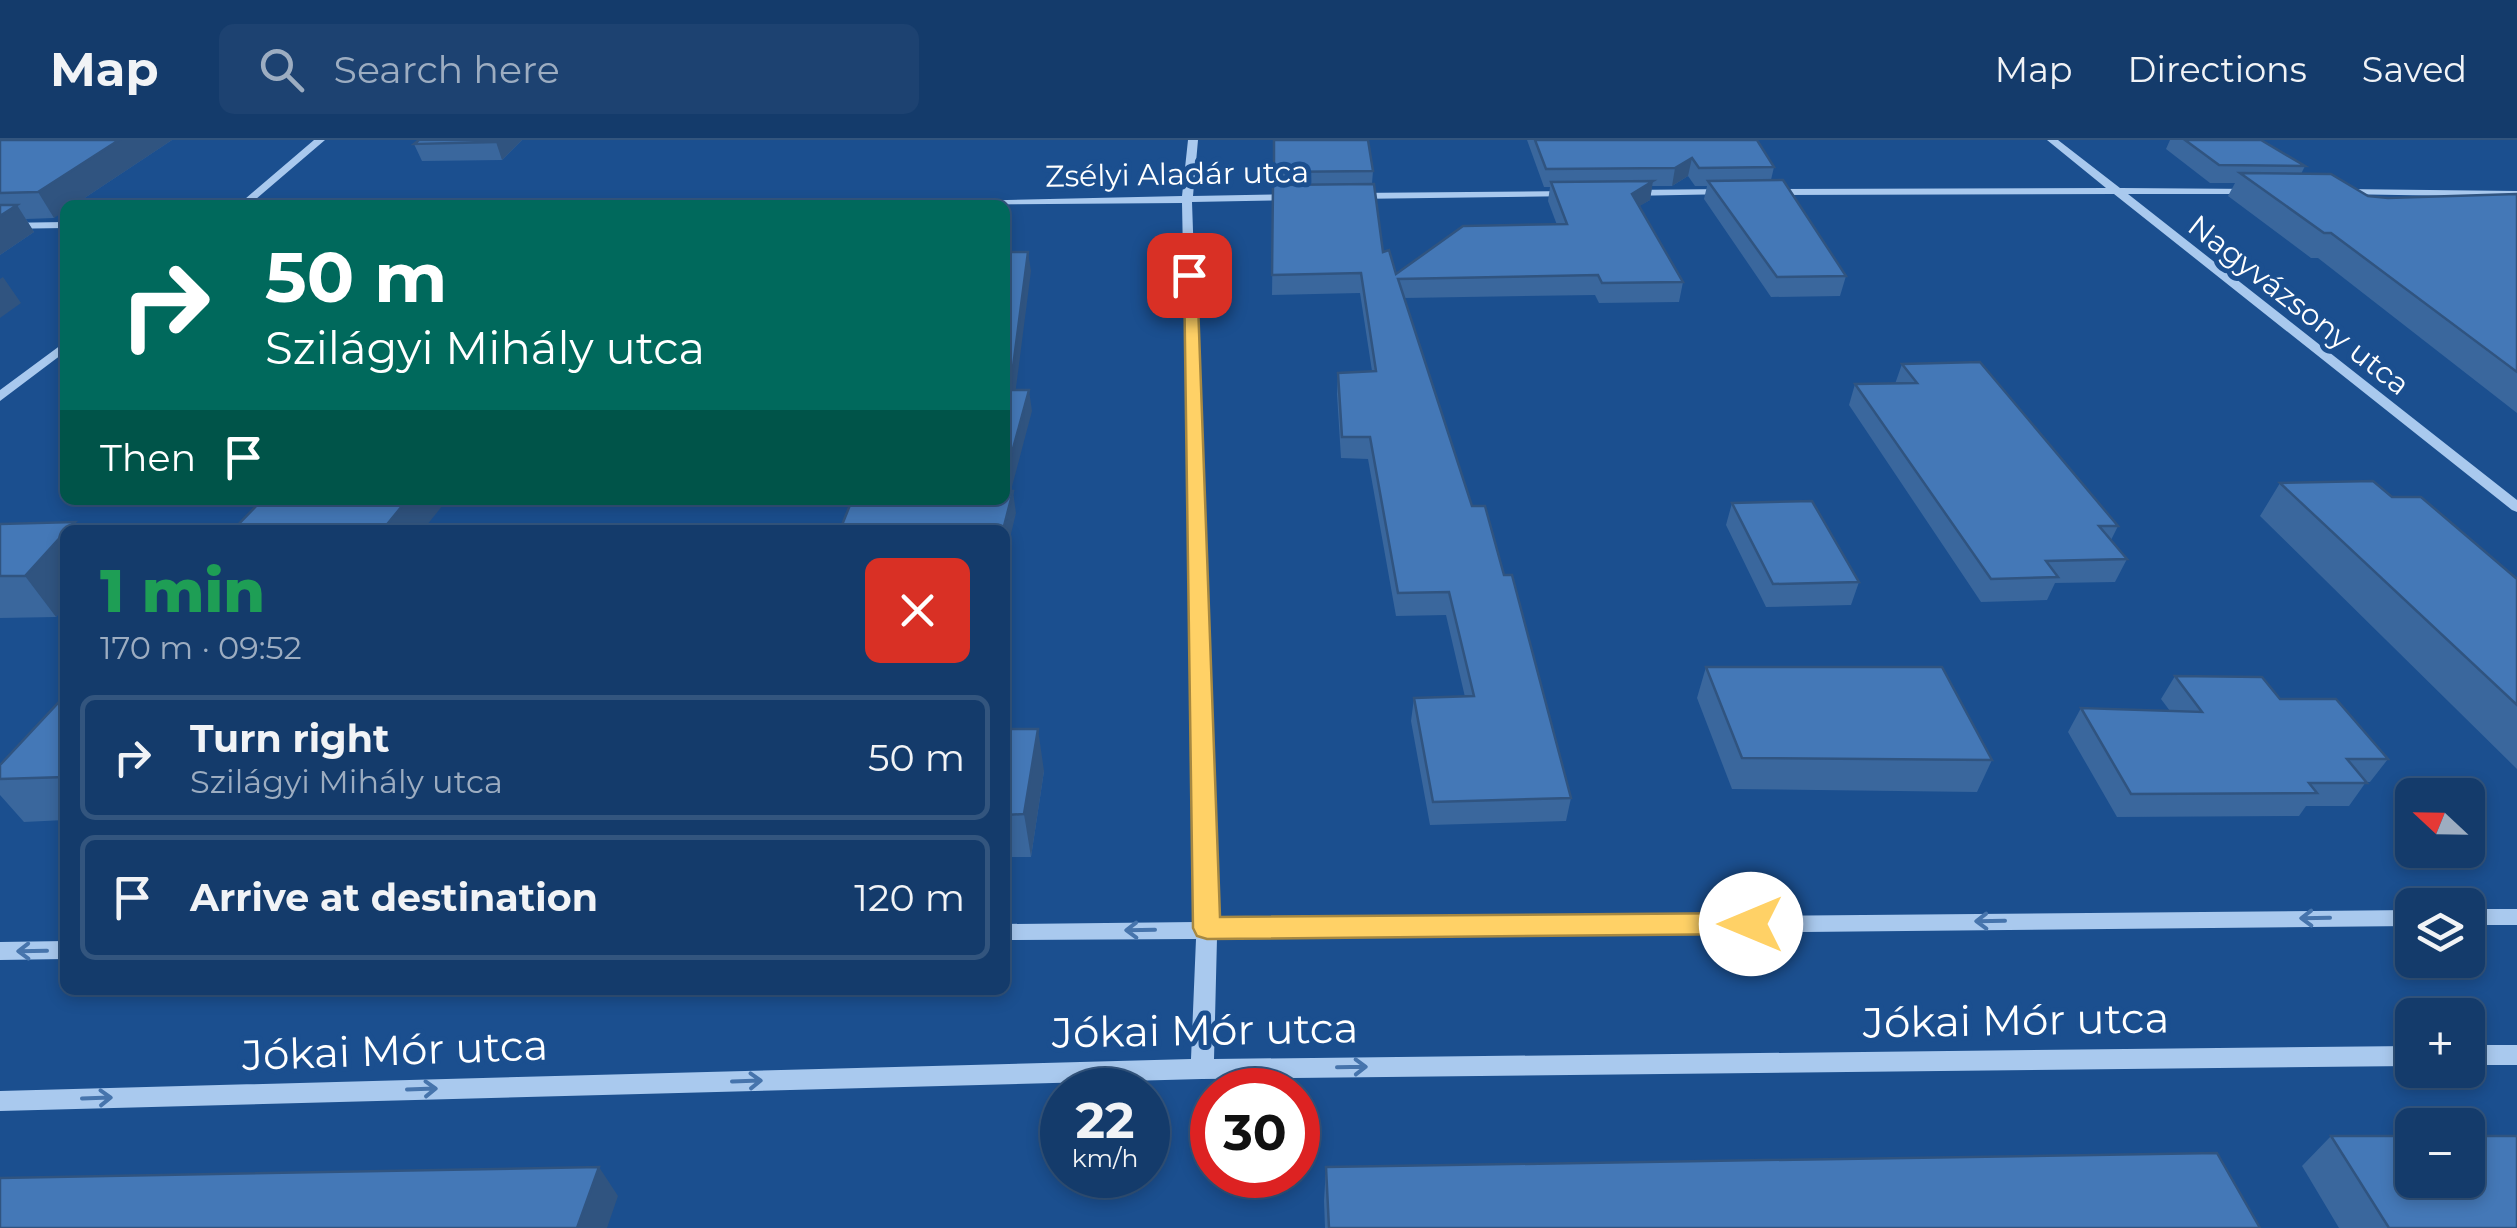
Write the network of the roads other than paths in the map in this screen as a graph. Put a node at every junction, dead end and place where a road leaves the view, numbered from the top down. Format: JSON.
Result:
{"nodes":[{"id":1,"x":320,"y":140,"type":"edge"},
{"id":2,"x":1193,"y":140,"type":"edge"},
{"id":3,"x":2052,"y":140,"type":"edge"},
{"id":4,"x":2110,"y":188,"type":"junction"},
{"id":5,"x":2269,"y":191,"type":"edge"},
{"id":6,"x":1737,"y":192,"type":"edge"},
{"id":7,"x":1757,"y":192,"type":"edge"},
{"id":8,"x":2328,"y":192,"type":"edge"},
{"id":9,"x":1619,"y":193,"type":"edge"},
{"id":10,"x":1580,"y":194,"type":"edge"},
{"id":11,"x":2517,"y":194,"type":"edge"},
{"id":12,"x":1305,"y":196,"type":"edge"},
{"id":13,"x":1344,"y":196,"type":"edge"},
{"id":14,"x":1187,"y":198,"type":"junction"},
{"id":15,"x":249,"y":200,"type":"edge"},
{"id":16,"x":1010,"y":203,"type":"edge"},
{"id":17,"x":60,"y":225,"type":"edge"},
{"id":18,"x":0,"y":226,"type":"edge"},
{"id":19,"x":60,"y":350,"type":"edge"},
{"id":20,"x":0,"y":397,"type":"edge"},
{"id":21,"x":2517,"y":507,"type":"edge"},
{"id":22,"x":2517,"y":916,"type":"edge"},
{"id":23,"x":2485,"y":917,"type":"edge"},
{"id":24,"x":2395,"y":918,"type":"edge"},
{"id":25,"x":1207,"y":928,"type":"junction"},
{"id":26,"x":1010,"y":932,"type":"edge"},
{"id":27,"x":60,"y":950,"type":"edge"},
{"id":28,"x":0,"y":951,"type":"edge"},
{"id":29,"x":2517,"y":1054,"type":"edge"},
{"id":30,"x":2485,"y":1055,"type":"edge"},
{"id":31,"x":2395,"y":1056,"type":"edge"},
{"id":32,"x":1202,"y":1068,"type":"edge"},
{"id":33,"x":1295,"y":1068,"type":"edge"},
{"id":34,"x":1190,"y":1069,"type":"edge"},
{"id":35,"x":0,"y":1101,"type":"edge"}],
"edges":[{"from":1,"to":15,"type":"street"},
{"from":2,"to":14,"type":"street"},
{"from":3,"to":4,"type":"street","name":"Nagyvázsony utca"},
{"from":4,"to":5,"type":"street"},
{"from":4,"to":7,"type":"street"},
{"from":4,"to":21,"type":"street","name":"Nagyvázsony utca"},
{"from":6,"to":9,"type":"street"},
{"from":8,"to":11,"type":"street"},
{"from":10,"to":13,"type":"street","name":"Zsélyi Aladár utca"},
{"from":12,"to":14,"type":"street","name":"Zsélyi Aladár utca"},
{"from":14,"to":16,"type":"street","name":"Zsélyi Aladár utca"},
{"from":14,"to":25,"type":"street"},
{"from":17,"to":18,"type":"street"},
{"from":19,"to":20,"type":"street"},
{"from":22,"to":23,"type":"street"},
{"from":24,"to":25,"type":"street","one_way":true},
{"from":25,"to":26,"type":"street","one_way":true},
{"from":25,"to":32,"type":"street"},
{"from":27,"to":28,"type":"street","one_way":true},
{"from":29,"to":30,"type":"street"},
{"from":33,"to":31,"type":"street","name":"Jókai Mór utca","one_way":true},
{"from":35,"to":34,"type":"street","name":"Jókai Mór utca","one_way":true}]}
